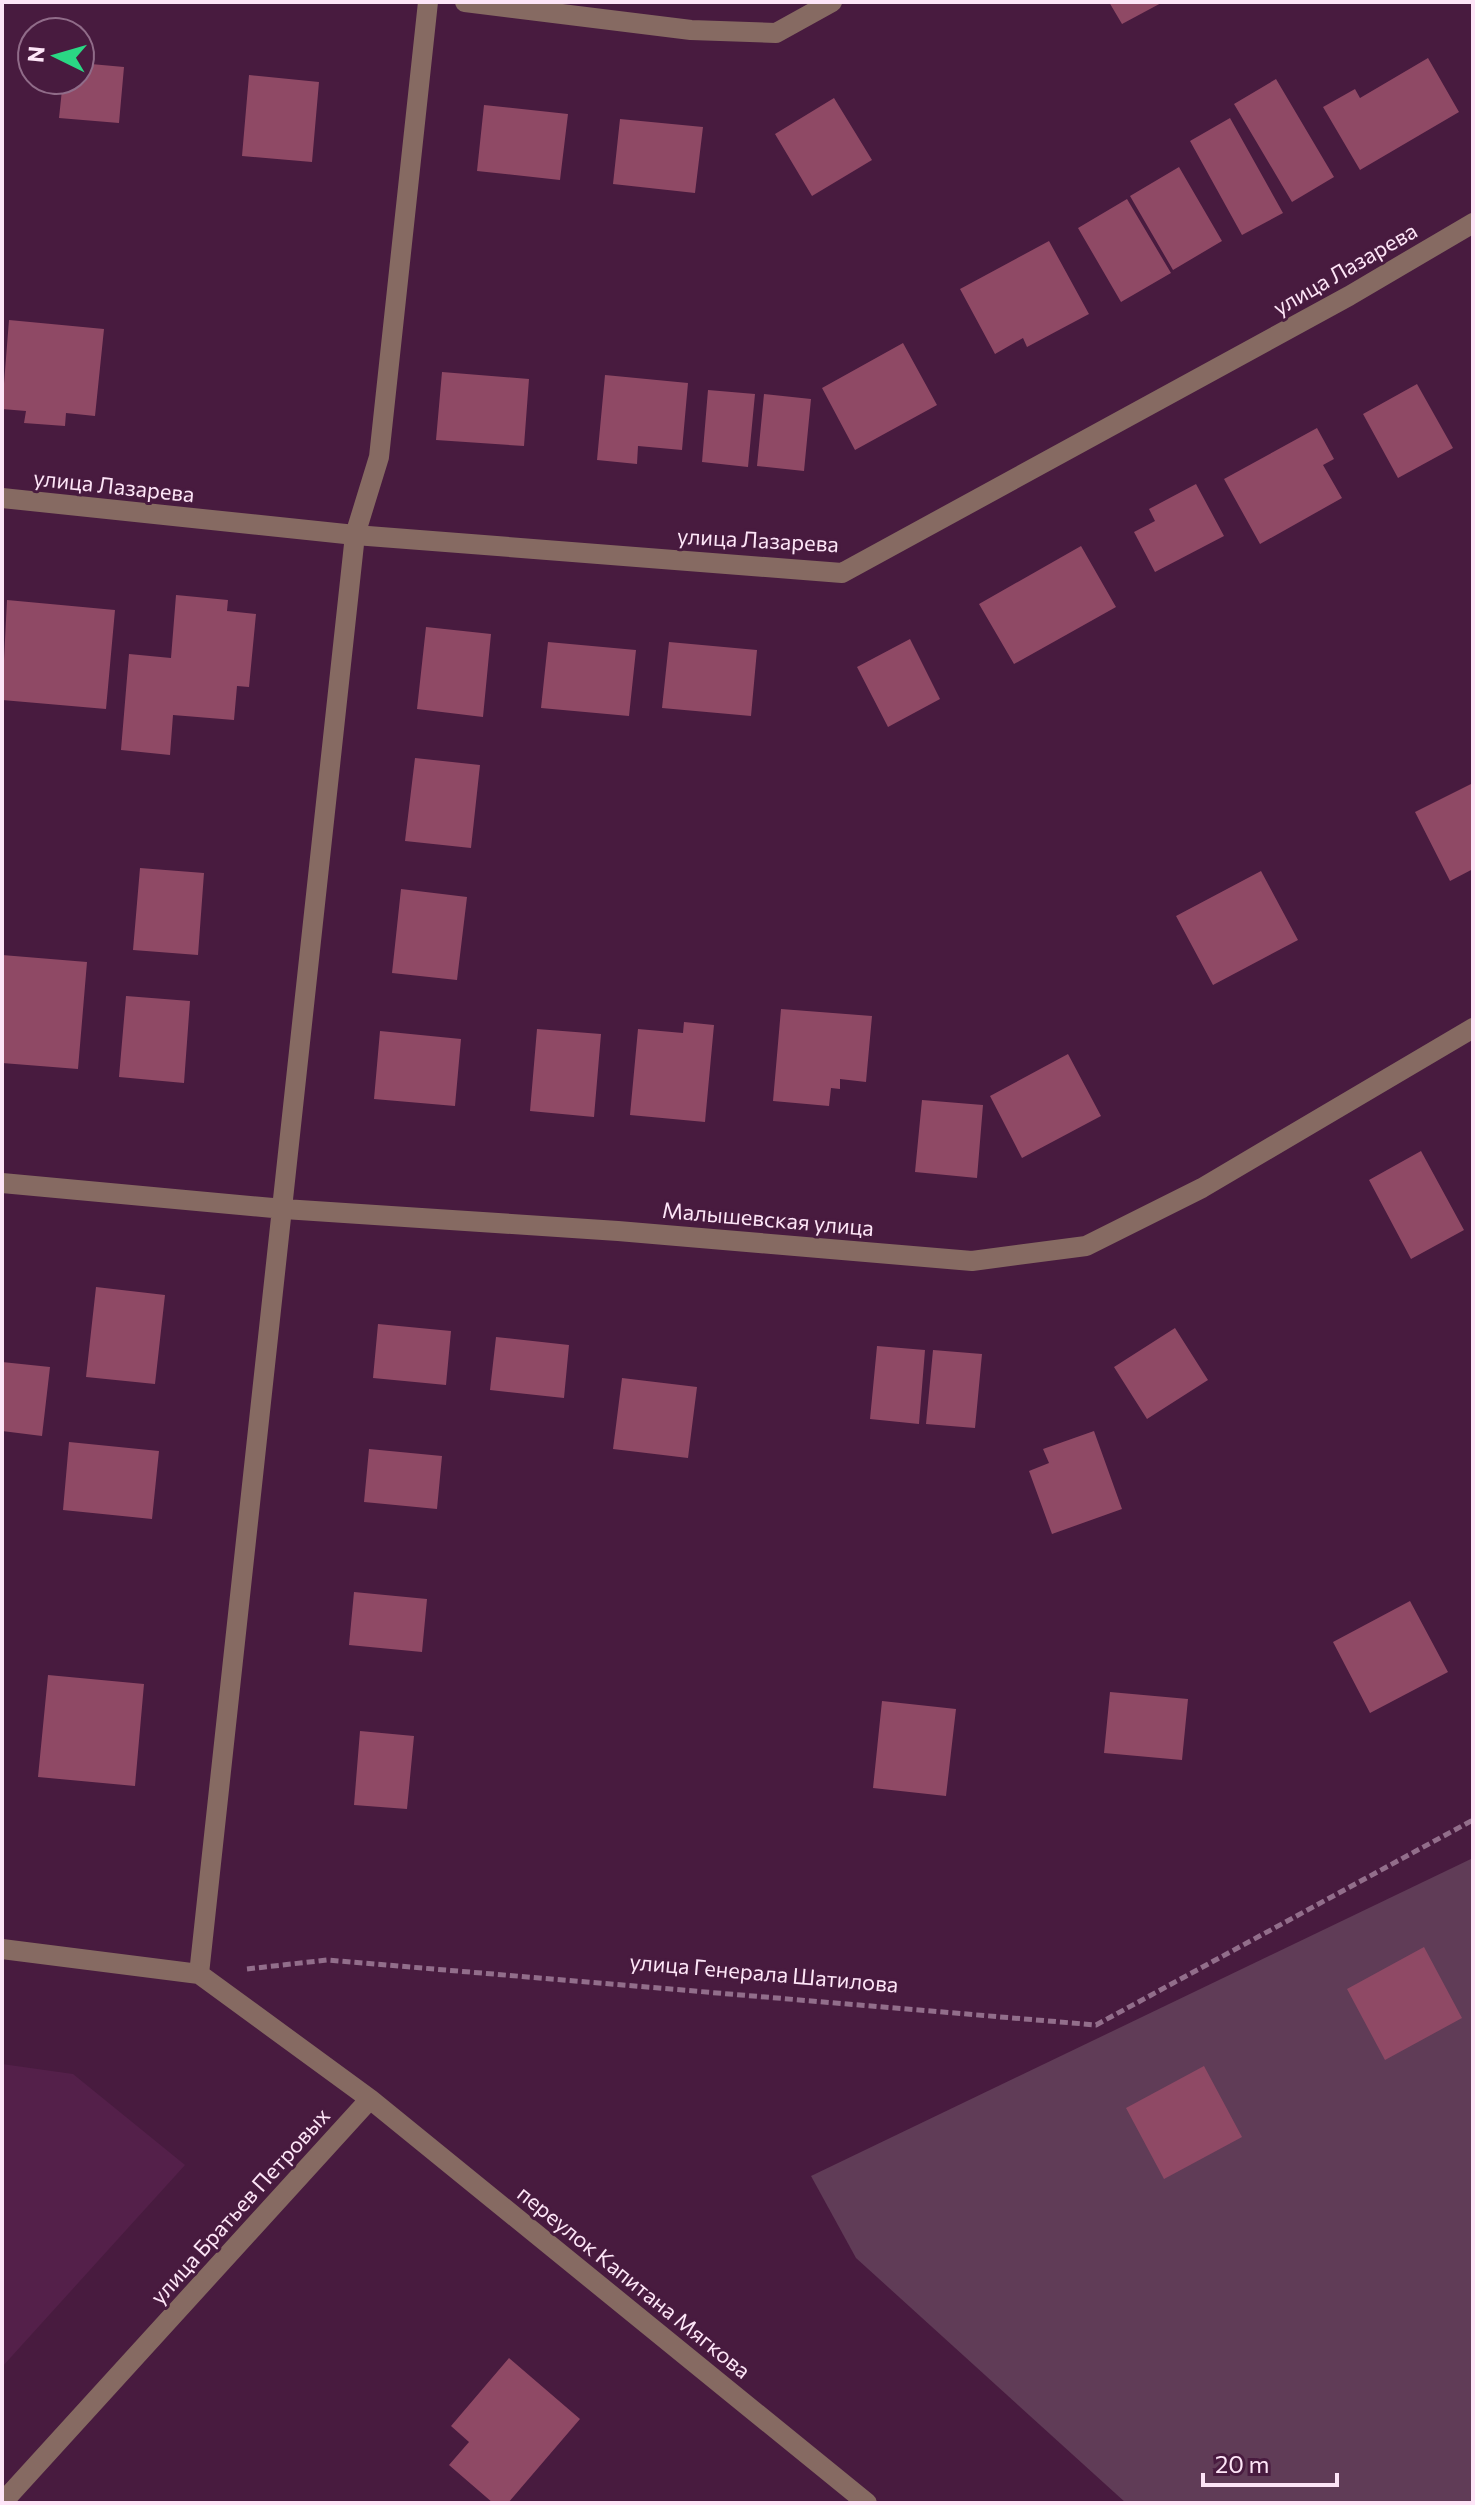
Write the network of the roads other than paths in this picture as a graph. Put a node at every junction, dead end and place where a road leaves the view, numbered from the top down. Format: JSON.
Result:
{"nodes":[{"id":1,"x":428,"y":2,"type":"edge"},
{"id":2,"x":465,"y":2,"type":"edge"},
{"id":3,"x":832,"y":2,"type":"edge"},
{"id":4,"x":1473,"y":223,"type":"edge"},
{"id":5,"x":2,"y":498,"type":"edge"},
{"id":6,"x":355,"y":535,"type":"junction"},
{"id":7,"x":1473,"y":1028,"type":"edge"},
{"id":8,"x":2,"y":1183,"type":"edge"},
{"id":9,"x":284,"y":1209,"type":"junction"},
{"id":10,"x":2,"y":1949,"type":"edge"},
{"id":11,"x":199,"y":1974,"type":"junction"},
{"id":12,"x":370,"y":2099,"type":"junction"},
{"id":13,"x":2,"y":2503,"type":"edge"},
{"id":14,"x":867,"y":2503,"type":"edge"}],
"edges":[{"from":1,"to":6,"type":"street"},
{"from":2,"to":3,"type":"street"},
{"from":4,"to":6,"type":"street","name":"улица Лазарева"},
{"from":5,"to":6,"type":"street","name":"улица Лазарева"},
{"from":6,"to":9,"type":"street"},
{"from":7,"to":9,"type":"street","name":"Малышевская улица"},
{"from":8,"to":9,"type":"street","name":"Малышевская улица"},
{"from":9,"to":11,"type":"street"},
{"from":10,"to":11,"type":"street"},
{"from":11,"to":12,"type":"street"},
{"from":12,"to":13,"type":"street","name":"улица Братьев Петровых"},
{"from":12,"to":14,"type":"street","name":"переулок Капитана Мягкова"}]}
